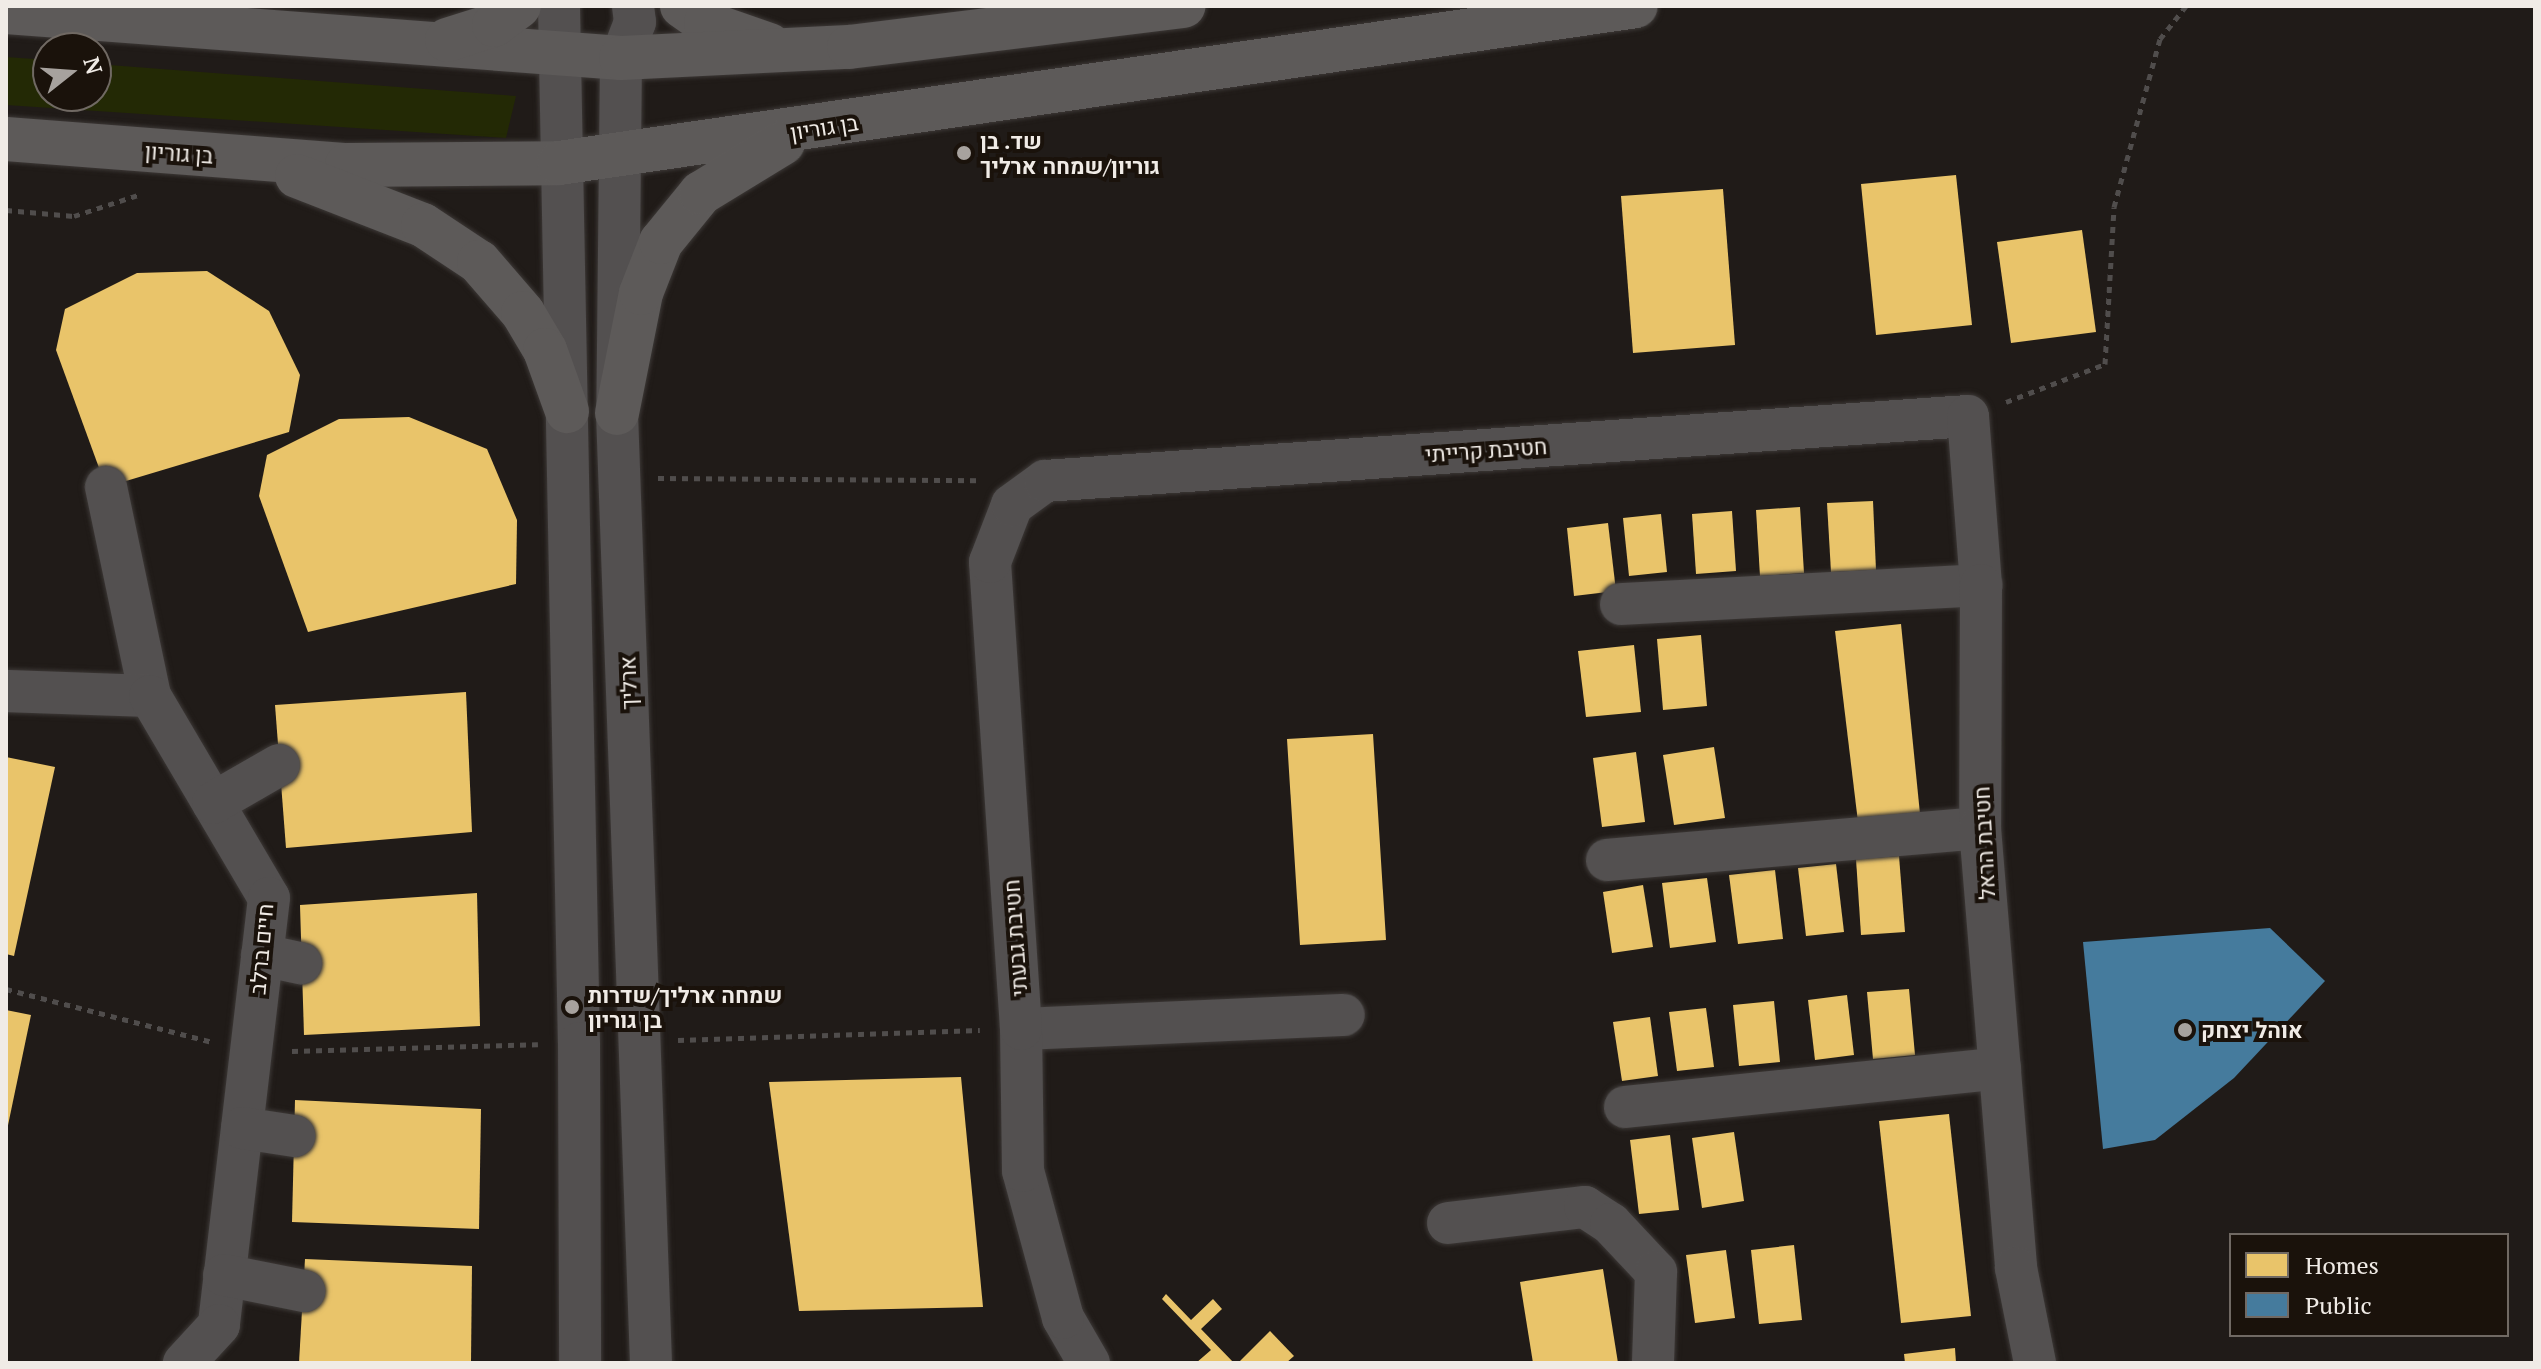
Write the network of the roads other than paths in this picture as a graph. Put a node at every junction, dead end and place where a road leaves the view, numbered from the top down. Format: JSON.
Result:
{"nodes":[{"id":1,"x":519,"y":6,"type":"edge"},
{"id":2,"x":559,"y":6,"type":"edge"},
{"id":3,"x":633,"y":6,"type":"edge"},
{"id":4,"x":682,"y":6,"type":"edge"},
{"id":5,"x":1183,"y":6,"type":"edge"},
{"id":6,"x":1636,"y":6,"type":"edge"},
{"id":7,"x":6,"y":12,"type":"edge"},
{"id":8,"x":421,"y":45,"type":"junction"},
{"id":9,"x":804,"y":50,"type":"junction"},
{"id":10,"x":560,"y":55,"type":"junction"},
{"id":11,"x":621,"y":58,"type":"junction"},
{"id":12,"x":826,"y":126,"type":"junction"},
{"id":13,"x":6,"y":139,"type":"edge"},
{"id":14,"x":621,"y":157,"type":"junction"},
{"id":15,"x":250,"y":158,"type":"junction"},
{"id":16,"x":559,"y":163,"type":"junction"},
{"id":17,"x":567,"y":411,"type":"junction"},
{"id":18,"x":617,"y":413,"type":"junction"},
{"id":19,"x":1968,"y":416,"type":"joint"},
{"id":20,"x":106,"y":487,"type":"dead end"},
{"id":21,"x":1028,"y":493,"type":"joint"},
{"id":22,"x":1981,"y":585,"type":"junction"},
{"id":23,"x":1621,"y":604,"type":"dead end"},
{"id":24,"x":6,"y":691,"type":"edge"},
{"id":25,"x":150,"y":696,"type":"junction"},
{"id":26,"x":279,"y":765,"type":"dead end"},
{"id":27,"x":213,"y":803,"type":"junction"},
{"id":28,"x":1980,"y":828,"type":"junction"},
{"id":29,"x":1607,"y":860,"type":"dead end"},
{"id":30,"x":1344,"y":1015,"type":"dead end"},
{"id":31,"x":1021,"y":1029,"type":"junction"},
{"id":32,"x":2000,"y":1068,"type":"junction"},
{"id":33,"x":1625,"y":1107,"type":"dead end"},
{"id":34,"x":242,"y":1128,"type":"junction"},
{"id":35,"x":294,"y":1136,"type":"dead end"},
{"id":36,"x":1448,"y":1223,"type":"dead end"},
{"id":37,"x":2016,"y":1268,"type":"junction"},
{"id":38,"x":224,"y":1275,"type":"junction"},
{"id":39,"x":304,"y":1291,"type":"dead end"},
{"id":40,"x":184,"y":1363,"type":"edge"},
{"id":41,"x":580,"y":1363,"type":"edge"},
{"id":42,"x":651,"y":1363,"type":"edge"},
{"id":43,"x":1089,"y":1363,"type":"edge"},
{"id":44,"x":1653,"y":1363,"type":"edge"},
{"id":45,"x":2009,"y":1363,"type":"edge"},
{"id":46,"x":2035,"y":1363,"type":"edge"}],
"edges":[{"from":1,"to":8,"type":"main road"},
{"from":2,"to":10,"type":"street"},
{"from":3,"to":11,"type":"street","name":"ארליך"},
{"from":4,"to":9,"type":"main road"},
{"from":5,"to":9,"type":"main road"},
{"from":6,"to":12,"type":"main road","name":"בן גוריון"},
{"from":7,"to":8,"type":"main road"},
{"from":8,"to":10,"type":"main road"},
{"from":9,"to":11,"type":"main road"},
{"from":10,"to":11,"type":"main road"},
{"from":10,"to":16,"type":"street"},
{"from":11,"to":14,"type":"street","name":"ארליך"},
{"from":12,"to":14,"type":"main road","name":"בן גוריון"},
{"from":12,"to":18,"type":"main road"},
{"from":13,"to":15,"type":"main road","name":"בן גוריון"},
{"from":14,"to":16,"type":"main road","name":"בן גוריון"},
{"from":14,"to":18,"type":"street","name":"ארליך"},
{"from":15,"to":16,"type":"main road","name":"בן גוריון"},
{"from":15,"to":17,"type":"main road"},
{"from":16,"to":17,"type":"street"},
{"from":17,"to":41,"type":"street"},
{"from":18,"to":42,"type":"street","name":"ארליך"},
{"from":19,"to":21,"type":"street","name":"חטיבת קרייתי"},
{"from":19,"to":22,"type":"street","name":"חטיבת הראל"},
{"from":20,"to":25,"type":"street","name":"חיים ברלב"},
{"from":21,"to":31,"type":"street","name":"חטיבת גבעתי"},
{"from":22,"to":23,"type":"street"},
{"from":22,"to":28,"type":"street","name":"חטיבת הראל"},
{"from":24,"to":25,"type":"street"},
{"from":25,"to":27,"type":"street","name":"חיים ברלב"},
{"from":26,"to":27,"type":"street"},
{"from":27,"to":34,"type":"street","name":"חיים ברלב"},
{"from":28,"to":29,"type":"street"},
{"from":28,"to":32,"type":"street","name":"חטיבת הראל"},
{"from":30,"to":31,"type":"street"},
{"from":31,"to":43,"type":"street","name":"חטיבת גבעתי"},
{"from":32,"to":33,"type":"street"},
{"from":32,"to":37,"type":"street","name":"חטיבת הראל"},
{"from":34,"to":35,"type":"street"},
{"from":34,"to":38,"type":"street","name":"חיים ברלב"},
{"from":36,"to":44,"type":"street"},
{"from":37,"to":45,"type":"street","name":"חטיבת הראל"},
{"from":37,"to":46,"type":"street","name":"חטיבת הראל"},
{"from":38,"to":39,"type":"street"},
{"from":38,"to":40,"type":"street","name":"חיים ברלב"}]}
